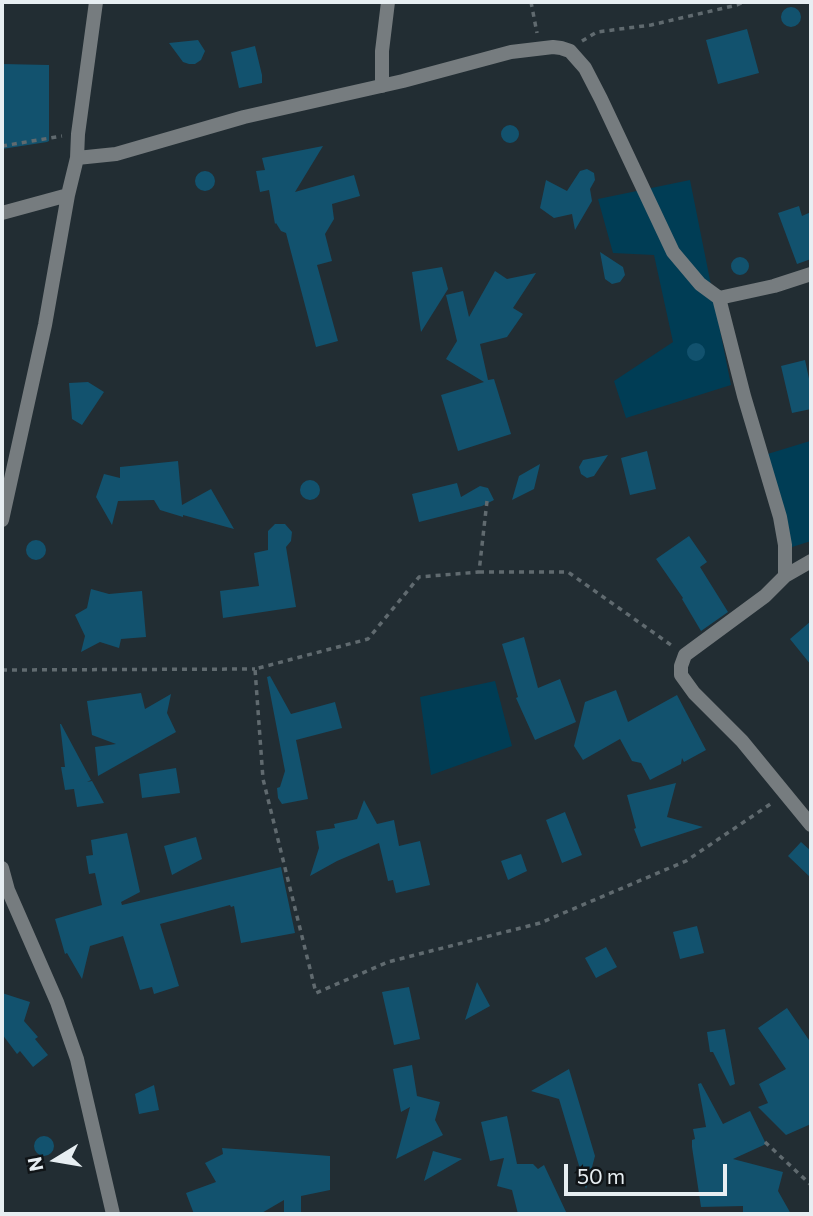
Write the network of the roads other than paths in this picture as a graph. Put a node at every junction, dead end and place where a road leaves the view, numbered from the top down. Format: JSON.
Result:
{"nodes":[{"id":1,"x":96,"y":2,"type":"edge"},
{"id":2,"x":387,"y":2,"type":"edge"},
{"id":3,"x":382,"y":86,"type":"junction"},
{"id":4,"x":77,"y":158,"type":"junction"},
{"id":5,"x":68,"y":195,"type":"junction"},
{"id":6,"x":2,"y":213,"type":"edge"},
{"id":7,"x":811,"y":274,"type":"edge"},
{"id":8,"x":719,"y":298,"type":"junction"},
{"id":9,"x":2,"y":520,"type":"edge"},
{"id":10,"x":811,"y":561,"type":"edge"},
{"id":11,"x":785,"y":576,"type":"junction"},
{"id":12,"x":811,"y":825,"type":"edge"},
{"id":13,"x":2,"y":868,"type":"edge"},
{"id":14,"x":113,"y":1214,"type":"edge"}],
"edges":[{"from":1,"to":4,"type":"street"},
{"from":2,"to":3,"type":"street"},
{"from":3,"to":4,"type":"street"},
{"from":3,"to":8,"type":"street"},
{"from":4,"to":5,"type":"street"},
{"from":5,"to":6,"type":"street"},
{"from":5,"to":9,"type":"street"},
{"from":7,"to":8,"type":"street"},
{"from":8,"to":11,"type":"street"},
{"from":10,"to":11,"type":"street"},
{"from":11,"to":12,"type":"street"},
{"from":13,"to":14,"type":"street"}]}
